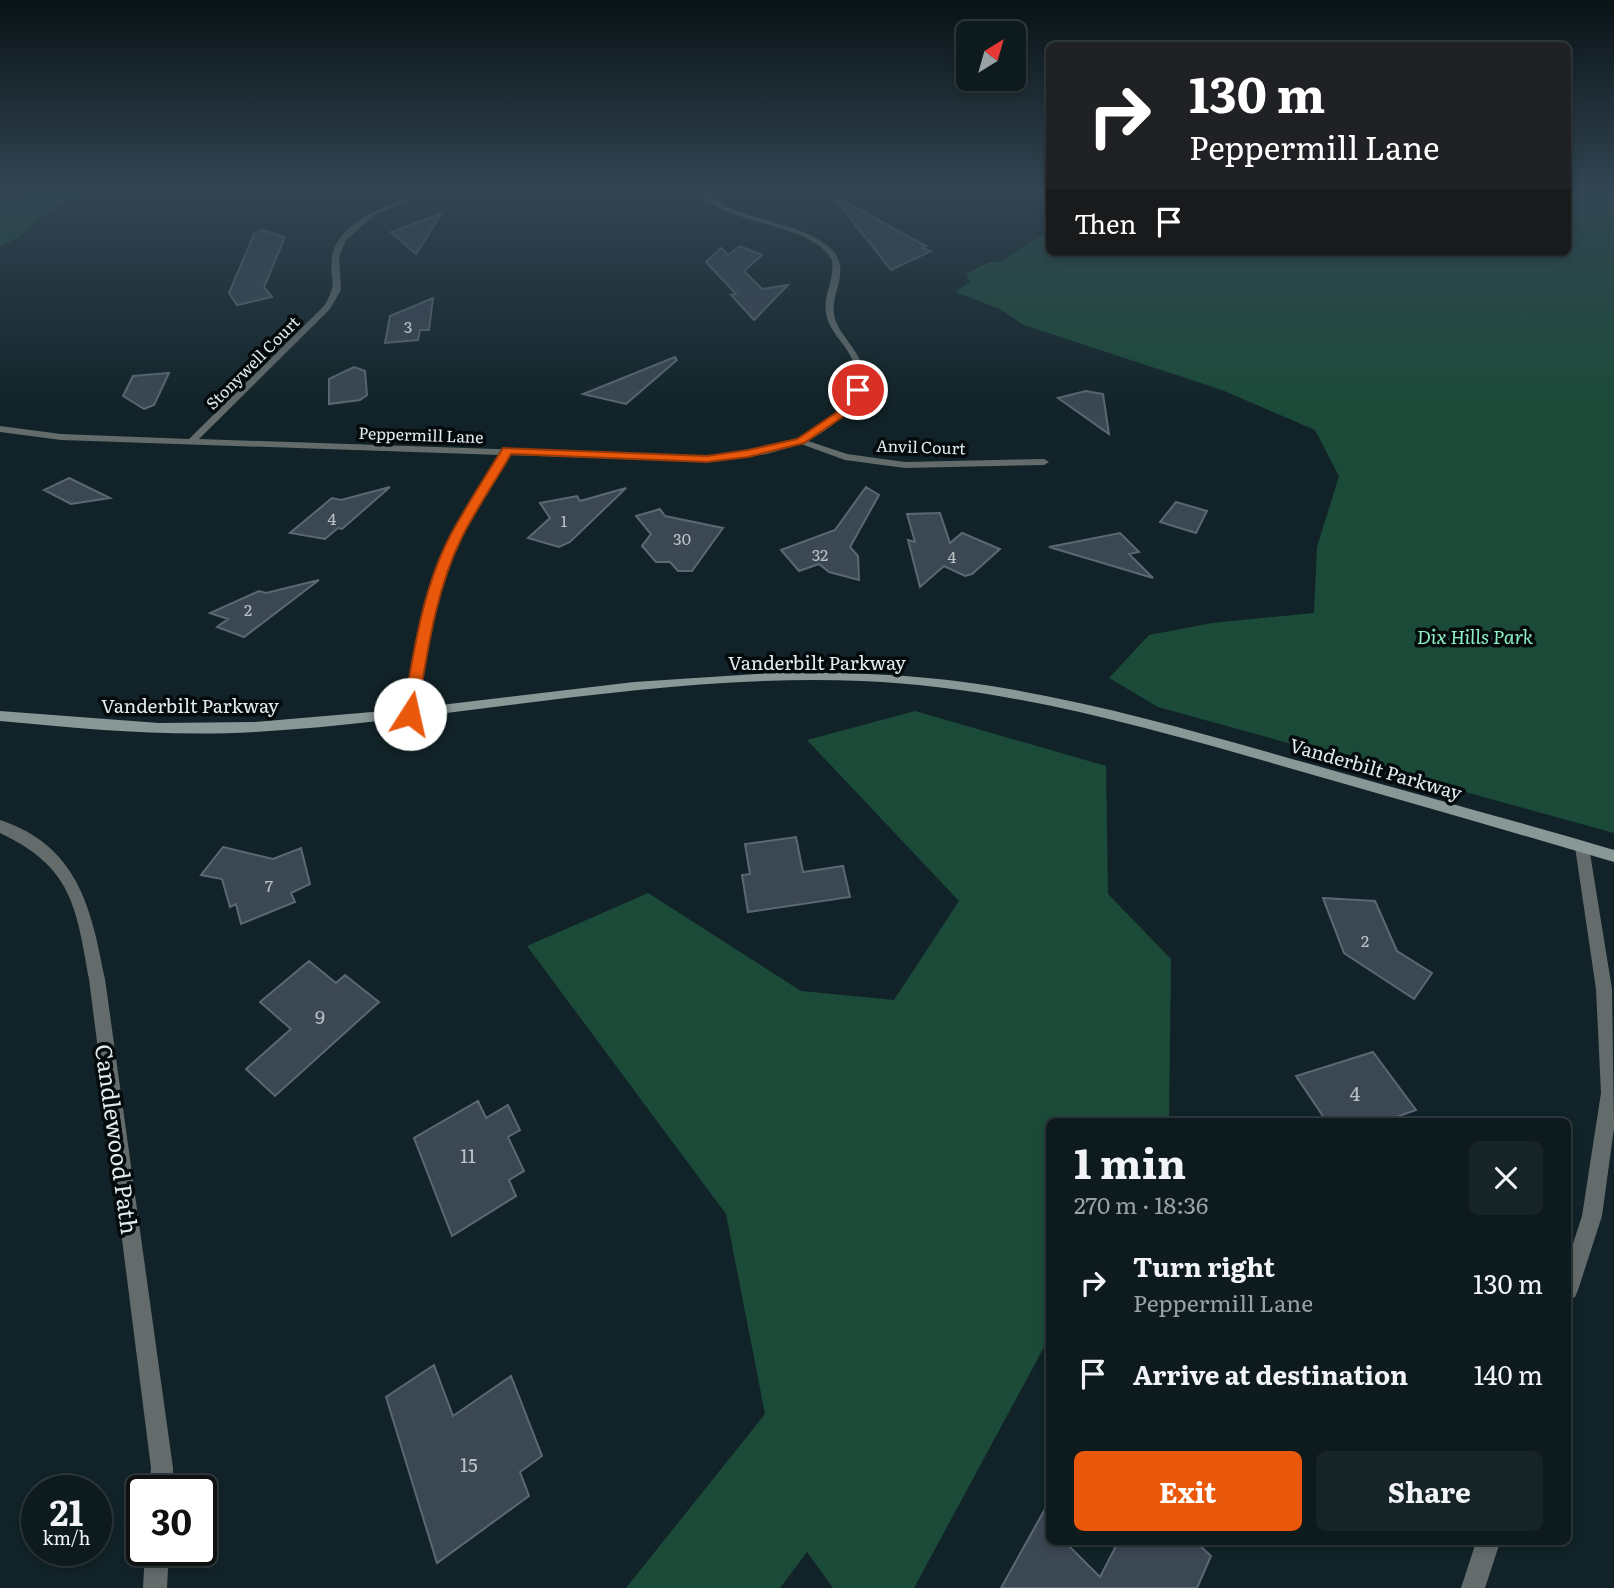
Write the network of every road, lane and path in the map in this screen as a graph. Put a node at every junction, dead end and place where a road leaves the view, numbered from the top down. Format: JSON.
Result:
{"nodes":[{"id":1,"x":336,"y":265,"type":"edge"},
{"id":2,"x":838,"y":265,"type":"edge"},
{"id":3,"x":0,"y":429,"type":"edge"},
{"id":4,"x":800,"y":441,"type":"junction"},
{"id":5,"x":191,"y":442,"type":"junction"},
{"id":6,"x":507,"y":451,"type":"junction"},
{"id":7,"x":1044,"y":462,"type":"dead end"},
{"id":8,"x":410,"y":714,"type":"junction"},
{"id":9,"x":0,"y":716,"type":"edge"},
{"id":10,"x":0,"y":826,"type":"edge"},
{"id":11,"x":1582,"y":846,"type":"junction"},
{"id":12,"x":1614,"y":856,"type":"edge"},
{"id":13,"x":1571,"y":1281,"type":"edge"},
{"id":14,"x":162,"y":1475,"type":"edge"},
{"id":15,"x":1487,"y":1545,"type":"edge"},
{"id":16,"x":156,"y":1566,"type":"edge"},
{"id":17,"x":155,"y":1588,"type":"edge"},
{"id":18,"x":1473,"y":1588,"type":"edge"}],
"edges":[{"from":1,"to":5,"type":"street","name":"Stonywell Court"},
{"from":2,"to":4,"type":"street","name":"Peppermill Lane"},
{"from":3,"to":5,"type":"street","name":"Peppermill Lane"},
{"from":4,"to":6,"type":"street","name":"Peppermill Lane"},
{"from":4,"to":7,"type":"street","name":"Anvil Court"},
{"from":5,"to":6,"type":"street","name":"Peppermill Lane"},
{"from":6,"to":8,"type":"street"},
{"from":8,"to":9,"type":"main road","name":"Vanderbilt Parkway"},
{"from":8,"to":11,"type":"main road","name":"Vanderbilt Parkway"},
{"from":10,"to":14,"type":"street","name":"Candlewood Path"},
{"from":11,"to":12,"type":"main road","name":"Vanderbilt Parkway"},
{"from":11,"to":13,"type":"street"},
{"from":15,"to":18,"type":"street"},
{"from":16,"to":17,"type":"street"}]}
